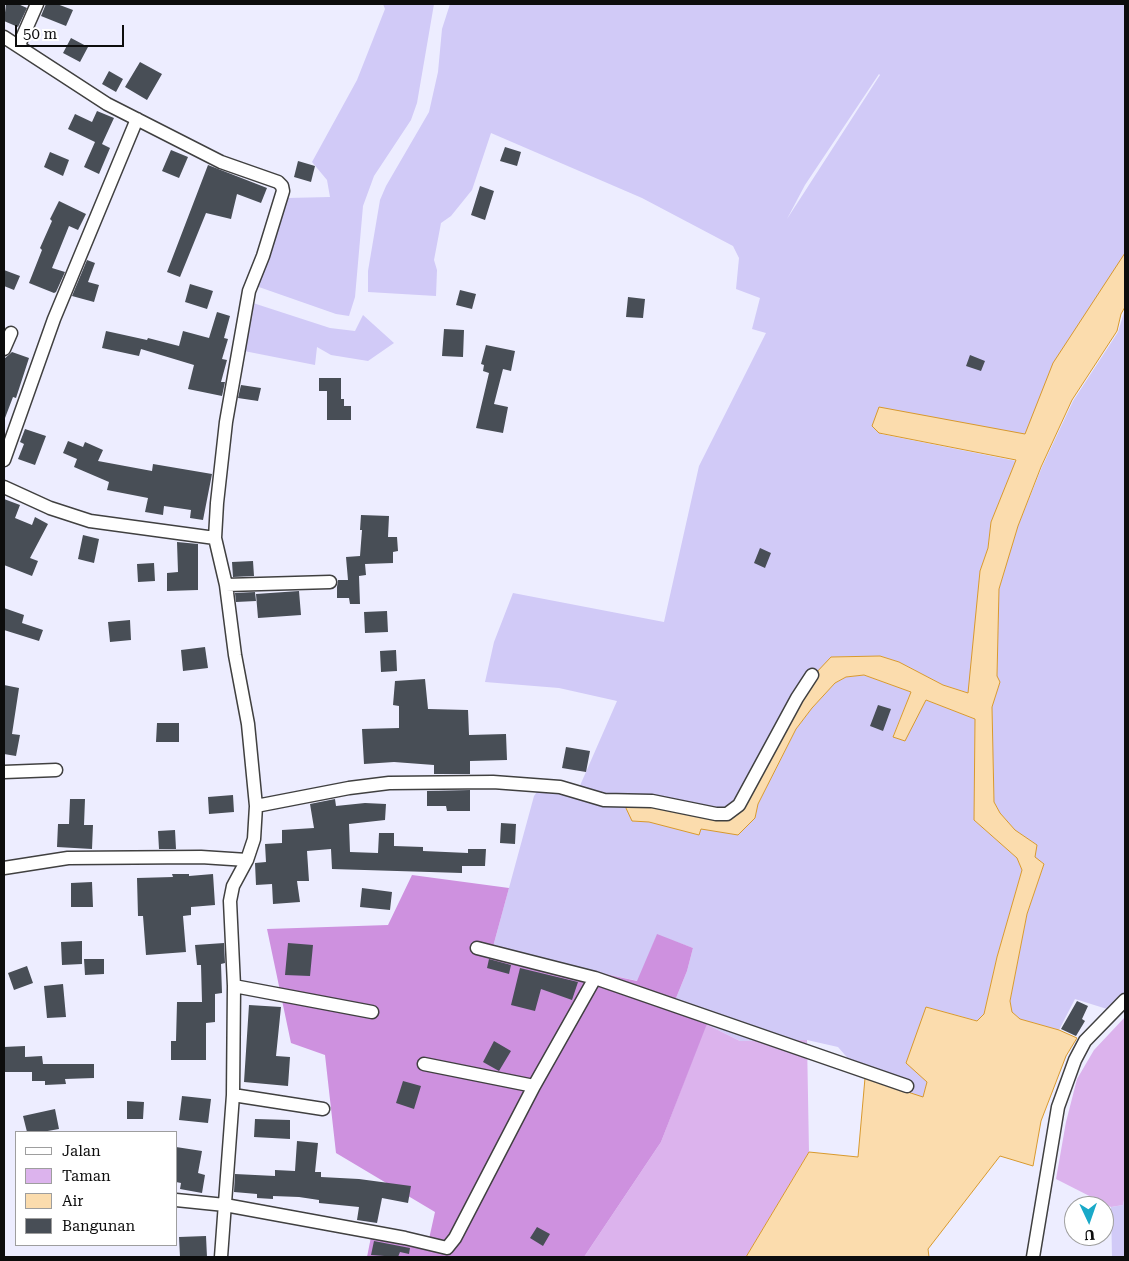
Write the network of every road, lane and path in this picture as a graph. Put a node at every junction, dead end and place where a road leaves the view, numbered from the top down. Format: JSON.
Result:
{"nodes":[{"id":1,"x":37,"y":4,"type":"edge"},
{"id":2,"x":4,"y":37,"type":"edge"},
{"id":3,"x":19,"y":45,"type":"junction"},
{"id":4,"x":136,"y":119,"type":"junction"},
{"id":5,"x":11,"y":333,"type":"dead end"},
{"id":6,"x":4,"y":349,"type":"edge"},
{"id":7,"x":4,"y":460,"type":"edge"},
{"id":8,"x":4,"y":487,"type":"edge"},
{"id":9,"x":215,"y":538,"type":"junction"},
{"id":10,"x":330,"y":582,"type":"dead end"},
{"id":11,"x":226,"y":585,"type":"junction"},
{"id":12,"x":812,"y":675,"type":"dead end"},
{"id":13,"x":56,"y":770,"type":"dead end"},
{"id":14,"x":4,"y":772,"type":"edge"},
{"id":15,"x":256,"y":806,"type":"junction"},
{"id":16,"x":247,"y":860,"type":"junction"},
{"id":17,"x":4,"y":868,"type":"edge"},
{"id":18,"x":477,"y":948,"type":"dead end"},
{"id":19,"x":595,"y":978,"type":"junction"},
{"id":20,"x":234,"y":986,"type":"junction"},
{"id":21,"x":1125,"y":1000,"type":"edge"},
{"id":22,"x":372,"y":1012,"type":"dead end"},
{"id":23,"x":424,"y":1064,"type":"dead end"},
{"id":24,"x":534,"y":1086,"type":"junction"},
{"id":25,"x":907,"y":1086,"type":"dead end"},
{"id":26,"x":233,"y":1095,"type":"junction"},
{"id":27,"x":323,"y":1108,"type":"dead end"},
{"id":28,"x":178,"y":1200,"type":"edge"},
{"id":29,"x":225,"y":1205,"type":"junction"},
{"id":30,"x":445,"y":1252,"type":"edge"},
{"id":31,"x":221,"y":1257,"type":"edge"},
{"id":32,"x":1033,"y":1257,"type":"edge"}],
"edges":[{"from":1,"to":3,"type":"street"},
{"from":2,"to":3,"type":"street"},
{"from":3,"to":4,"type":"street"},
{"from":4,"to":7,"type":"street"},
{"from":4,"to":9,"type":"street"},
{"from":5,"to":6,"type":"street"},
{"from":8,"to":9,"type":"street"},
{"from":9,"to":11,"type":"street"},
{"from":10,"to":11,"type":"street"},
{"from":11,"to":15,"type":"street"},
{"from":12,"to":15,"type":"street"},
{"from":13,"to":14,"type":"street"},
{"from":15,"to":16,"type":"street"},
{"from":16,"to":17,"type":"street"},
{"from":16,"to":20,"type":"street"},
{"from":18,"to":19,"type":"street"},
{"from":19,"to":24,"type":"street"},
{"from":19,"to":25,"type":"street"},
{"from":20,"to":22,"type":"street"},
{"from":20,"to":26,"type":"street"},
{"from":21,"to":32,"type":"street"},
{"from":23,"to":24,"type":"street"},
{"from":24,"to":30,"type":"street"},
{"from":26,"to":27,"type":"street"},
{"from":26,"to":29,"type":"street"},
{"from":28,"to":29,"type":"street"},
{"from":29,"to":30,"type":"street"},
{"from":29,"to":31,"type":"street"}]}
